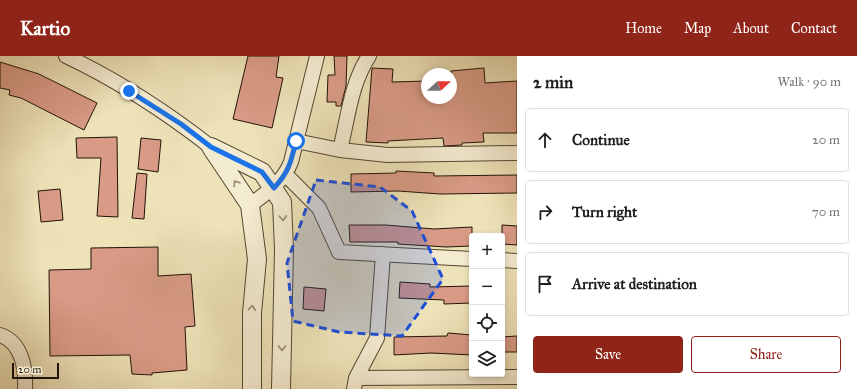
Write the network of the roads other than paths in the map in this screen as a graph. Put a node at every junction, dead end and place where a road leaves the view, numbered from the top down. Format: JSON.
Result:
{"nodes":[{"id":1,"x":66,"y":56,"type":"edge"},
{"id":2,"x":317,"y":56,"type":"edge"},
{"id":3,"x":370,"y":56,"type":"edge"},
{"id":4,"x":296,"y":141,"type":"junction"},
{"id":5,"x":211,"y":147,"type":"junction"},
{"id":6,"x":340,"y":150,"type":"junction"},
{"id":7,"x":517,"y":153,"type":"edge"},
{"id":8,"x":286,"y":175,"type":"junction"},
{"id":9,"x":274,"y":188,"type":"junction"},
{"id":10,"x":250,"y":205,"type":"junction"},
{"id":11,"x":383,"y":254,"type":"junction"},
{"id":12,"x":469,"y":259,"type":"edge"},
{"id":13,"x":505,"y":260,"type":"edge"},
{"id":14,"x":517,"y":261,"type":"edge"},
{"id":15,"x":0,"y":335,"type":"edge"},
{"id":16,"x":517,"y":377,"type":"edge"},
{"id":17,"x":355,"y":383,"type":"edge"},
{"id":18,"x":25,"y":389,"type":"edge"},
{"id":19,"x":252,"y":389,"type":"edge"},
{"id":20,"x":281,"y":389,"type":"edge"}],
"edges":[{"from":1,"to":5,"type":"street"},
{"from":2,"to":4,"type":"street"},
{"from":3,"to":6,"type":"street"},
{"from":4,"to":6,"type":"street"},
{"from":4,"to":8,"type":"street"},
{"from":5,"to":9,"type":"street"},
{"from":10,"to":5,"type":"street","one_way":true},
{"from":6,"to":7,"type":"street"},
{"from":8,"to":9,"type":"street"},
{"from":8,"to":11,"type":"street"},
{"from":9,"to":10,"type":"street"},
{"from":9,"to":20,"type":"street","one_way":true},
{"from":19,"to":10,"type":"street","one_way":true},
{"from":11,"to":12,"type":"street"},
{"from":11,"to":17,"type":"street"},
{"from":13,"to":14,"type":"street"},
{"from":15,"to":18,"type":"street"},
{"from":16,"to":17,"type":"street"}]}
